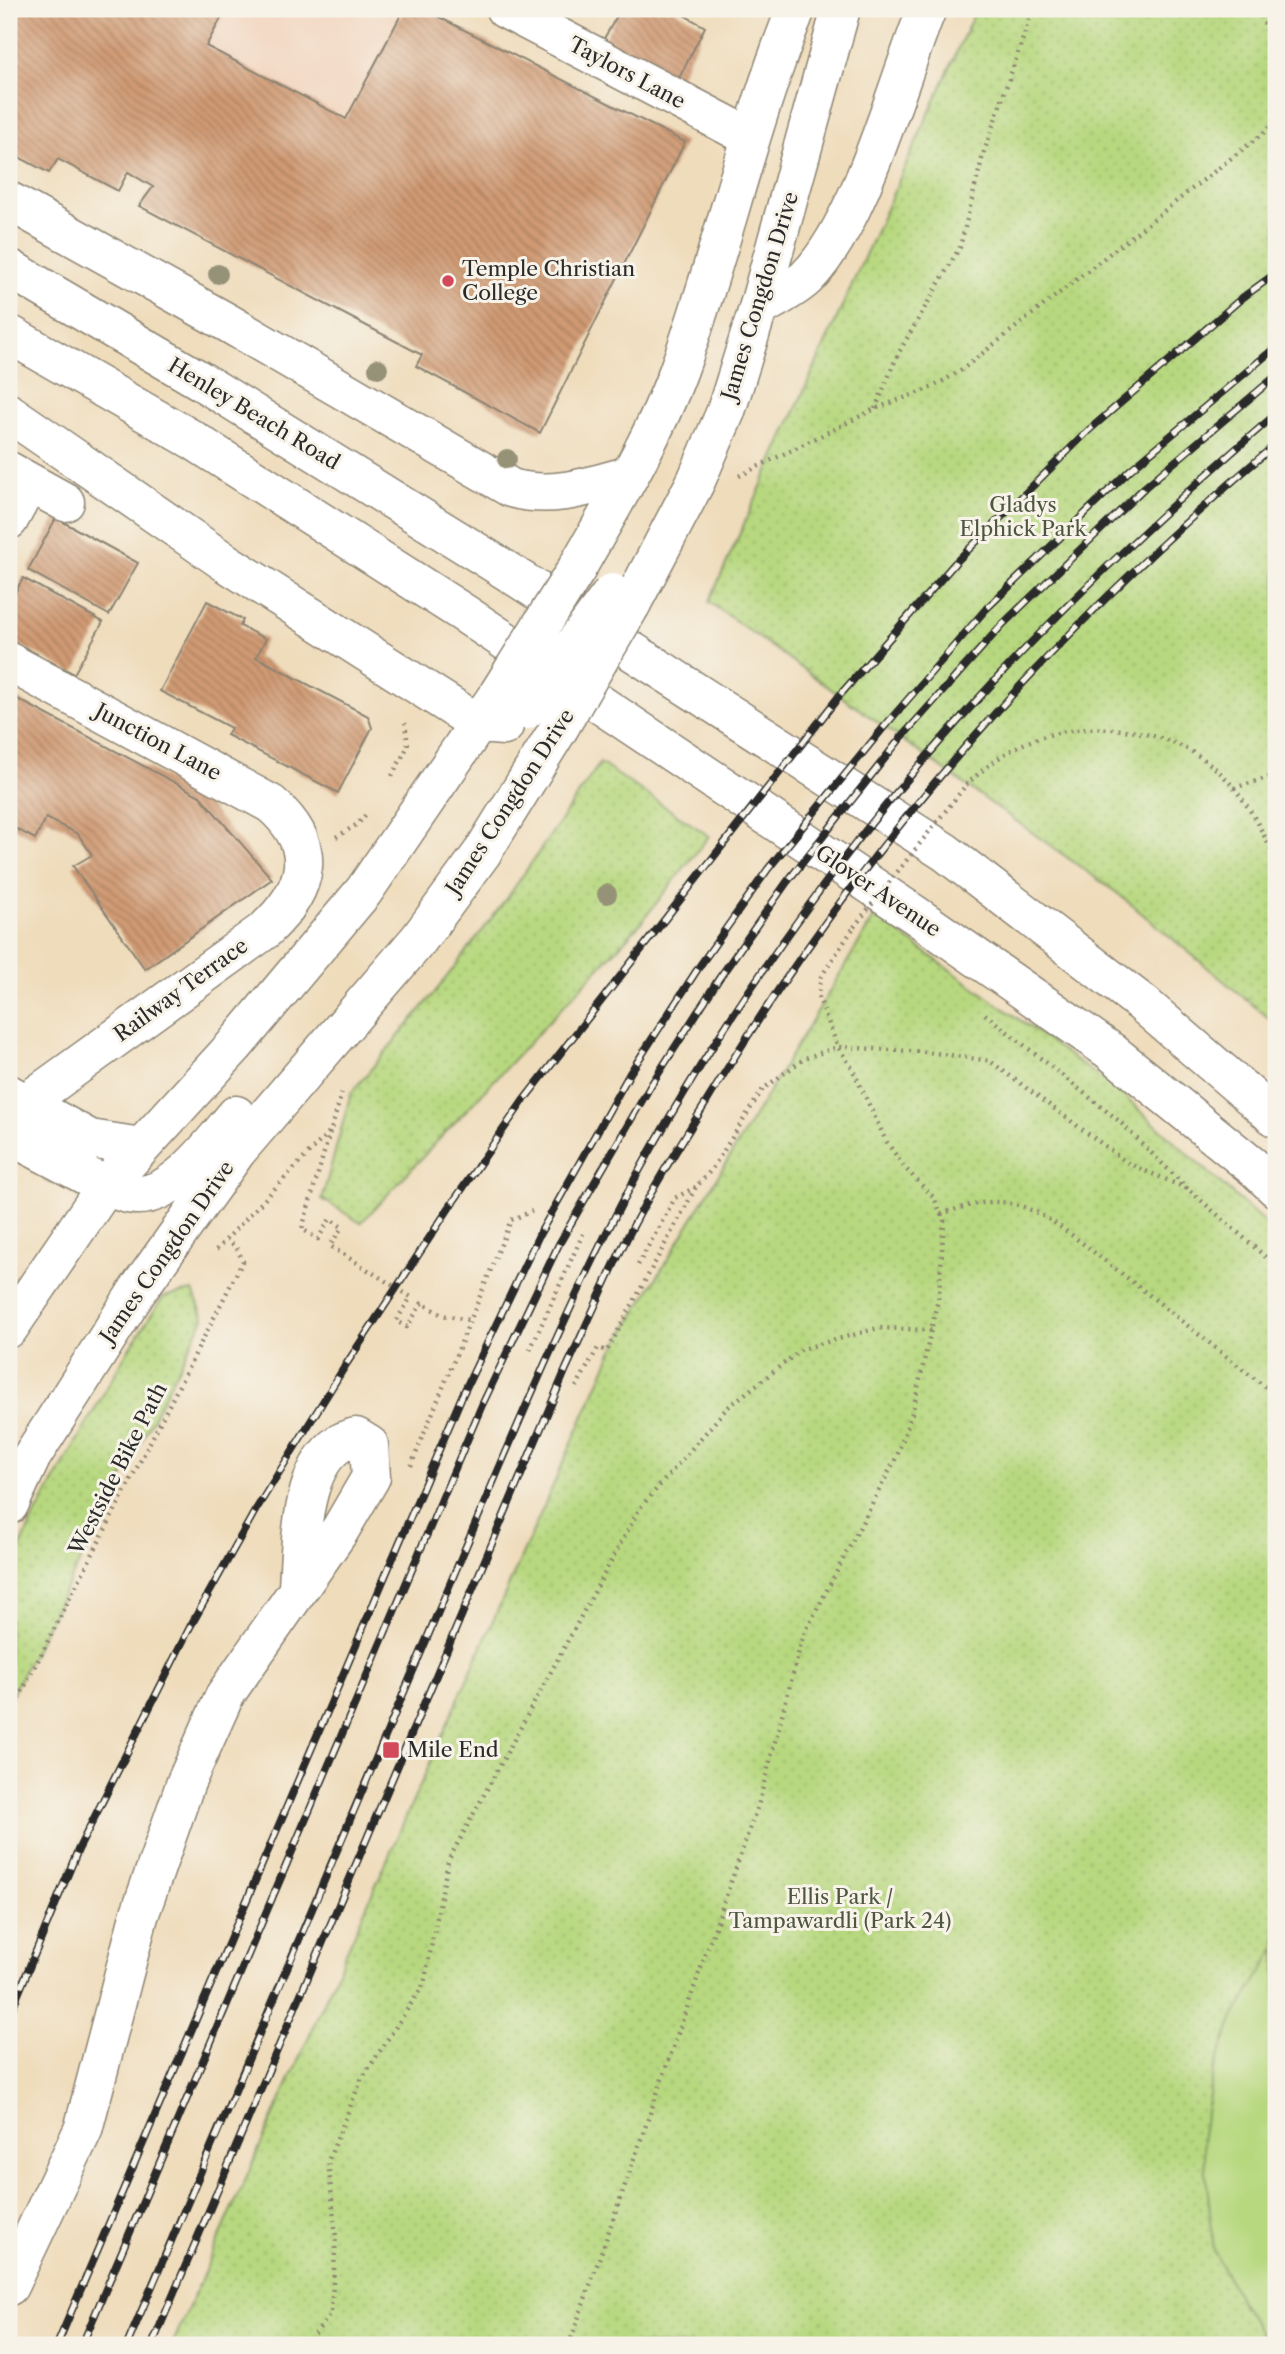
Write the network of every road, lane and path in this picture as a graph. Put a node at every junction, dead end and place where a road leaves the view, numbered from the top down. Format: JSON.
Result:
{"nodes":[{"id":1,"x":505,"y":9,"type":"edge"},
{"id":2,"x":796,"y":9,"type":"edge"},
{"id":3,"x":841,"y":9,"type":"edge"},
{"id":4,"x":927,"y":9,"type":"edge"},
{"id":5,"x":1033,"y":9,"type":"edge"},
{"id":6,"x":1260,"y":9,"type":"edge"},
{"id":7,"x":1276,"y":60,"type":"edge"},
{"id":8,"x":1276,"y":123,"type":"edge"},
{"id":9,"x":750,"y":137,"type":"junction"},
{"id":10,"x":9,"y":201,"type":"edge"},
{"id":11,"x":9,"y":268,"type":"edge"},
{"id":12,"x":758,"y":309,"type":"junction"},
{"id":13,"x":9,"y":334,"type":"edge"},
{"id":14,"x":875,"y":409,"type":"junction"},
{"id":15,"x":9,"y":413,"type":"edge"},
{"id":16,"x":630,"y":475,"type":"junction"},
{"id":17,"x":19,"y":477,"type":"edge"},
{"id":18,"x":737,"y":477,"type":"dead end"},
{"id":19,"x":65,"y":502,"type":"dead end"},
{"id":20,"x":9,"y":520,"type":"edge"},
{"id":21,"x":622,"y":599,"type":"junction"},
{"id":22,"x":9,"y":662,"type":"edge"},
{"id":23,"x":501,"y":709,"type":"junction"},
{"id":24,"x":401,"y":714,"type":"dead end"},
{"id":25,"x":1276,"y":775,"type":"edge"},
{"id":26,"x":387,"y":783,"type":"dead end"},
{"id":27,"x":1234,"y":788,"type":"junction"},
{"id":28,"x":375,"y":803,"type":"dead end"},
{"id":29,"x":301,"y":846,"type":"junction"},
{"id":30,"x":1276,"y":860,"type":"edge"},
{"id":31,"x":419,"y":939,"type":"junction"},
{"id":32,"x":978,"y":1009,"type":"dead end"},
{"id":33,"x":838,"y":1047,"type":"junction"},
{"id":34,"x":13,"y":1112,"type":"edge"},
{"id":35,"x":1276,"y":1118,"type":"edge"},
{"id":36,"x":331,"y":1130,"type":"dead end"},
{"id":37,"x":141,"y":1147,"type":"junction"},
{"id":38,"x":106,"y":1186,"type":"junction"},
{"id":39,"x":696,"y":1187,"type":"junction"},
{"id":40,"x":1276,"y":1188,"type":"edge"},
{"id":41,"x":1188,"y":1189,"type":"junction"},
{"id":42,"x":532,"y":1211,"type":"dead end"},
{"id":43,"x":941,"y":1214,"type":"junction"},
{"id":44,"x":583,"y":1234,"type":"dead end"},
{"id":45,"x":227,"y":1240,"type":"dead end"},
{"id":46,"x":638,"y":1265,"type":"dead end"},
{"id":47,"x":1276,"y":1266,"type":"edge"},
{"id":48,"x":469,"y":1320,"type":"junction"},
{"id":49,"x":9,"y":1328,"type":"edge"},
{"id":50,"x":932,"y":1330,"type":"junction"},
{"id":51,"x":530,"y":1350,"type":"dead end"},
{"id":52,"x":576,"y":1387,"type":"dead end"},
{"id":53,"x":1276,"y":1395,"type":"edge"},
{"id":54,"x":408,"y":1472,"type":"dead end"},
{"id":55,"x":9,"y":1505,"type":"edge"},
{"id":56,"x":298,"y":1587,"type":"dead end"},
{"id":57,"x":9,"y":1717,"type":"edge"},
{"id":58,"x":9,"y":2286,"type":"edge"},
{"id":59,"x":306,"y":2345,"type":"edge"},
{"id":60,"x":569,"y":2345,"type":"edge"}],
"edges":[{"from":1,"to":9,"type":"main road","name":"Taylors Lane"},
{"from":2,"to":9,"type":"main road"},
{"from":3,"to":12,"type":"main road","name":"James Congdon Drive"},
{"from":4,"to":12,"type":"main road"},
{"from":5,"to":14,"type":"path"},
{"from":6,"to":7,"type":"path"},
{"from":8,"to":14,"type":"path"},
{"from":9,"to":16,"type":"main road"},
{"from":10,"to":16,"type":"main road"},
{"from":11,"to":35,"type":"main road","name":"Henley Beach Road"},
{"from":12,"to":21,"type":"main road","name":"James Congdon Drive"},
{"from":13,"to":40,"type":"main road","name":"Glover Avenue"},
{"from":14,"to":18,"type":"path"},
{"from":15,"to":23,"type":"main road"},
{"from":16,"to":23,"type":"main road","bridge":true},
{"from":17,"to":19,"type":"main road"},
{"from":17,"to":20,"type":"main road"},
{"from":21,"to":23,"type":"main road","bridge":true},
{"from":21,"to":31,"type":"main road","name":"James Congdon Drive","bridge":true},
{"from":22,"to":29,"type":"main road","name":"Junction Lane"},
{"from":23,"to":37,"type":"main road"},
{"from":24,"to":26,"type":"path"},
{"from":25,"to":27,"type":"path"},
{"from":27,"to":30,"type":"path"},
{"from":27,"to":33,"type":"path","bridge":true},
{"from":28,"to":29,"type":"path"},
{"from":29,"to":34,"type":"main road","name":"Railway Terrace"},
{"from":31,"to":38,"type":"main road"},
{"from":31,"to":55,"type":"main road","name":"James Congdon Drive"},
{"from":32,"to":41,"type":"path"},
{"from":33,"to":39,"type":"path"},
{"from":33,"to":41,"type":"path"},
{"from":33,"to":43,"type":"path"},
{"from":34,"to":37,"type":"main road"},
{"from":34,"to":38,"type":"main road"},
{"from":36,"to":48,"type":"path"},
{"from":37,"to":38,"type":"main road"},
{"from":38,"to":49,"type":"main road"},
{"from":39,"to":46,"type":"path"},
{"from":39,"to":52,"type":"path"},
{"from":41,"to":47,"type":"path"},
{"from":42,"to":48,"type":"path"},
{"from":43,"to":50,"type":"path"},
{"from":43,"to":53,"type":"path"},
{"from":44,"to":51,"type":"path"},
{"from":45,"to":57,"type":"path","name":"Westside Bike Path"},
{"from":48,"to":54,"type":"path"},
{"from":50,"to":59,"type":"path"},
{"from":50,"to":60,"type":"path"},
{"from":56,"to":58,"type":"main road"}]}
